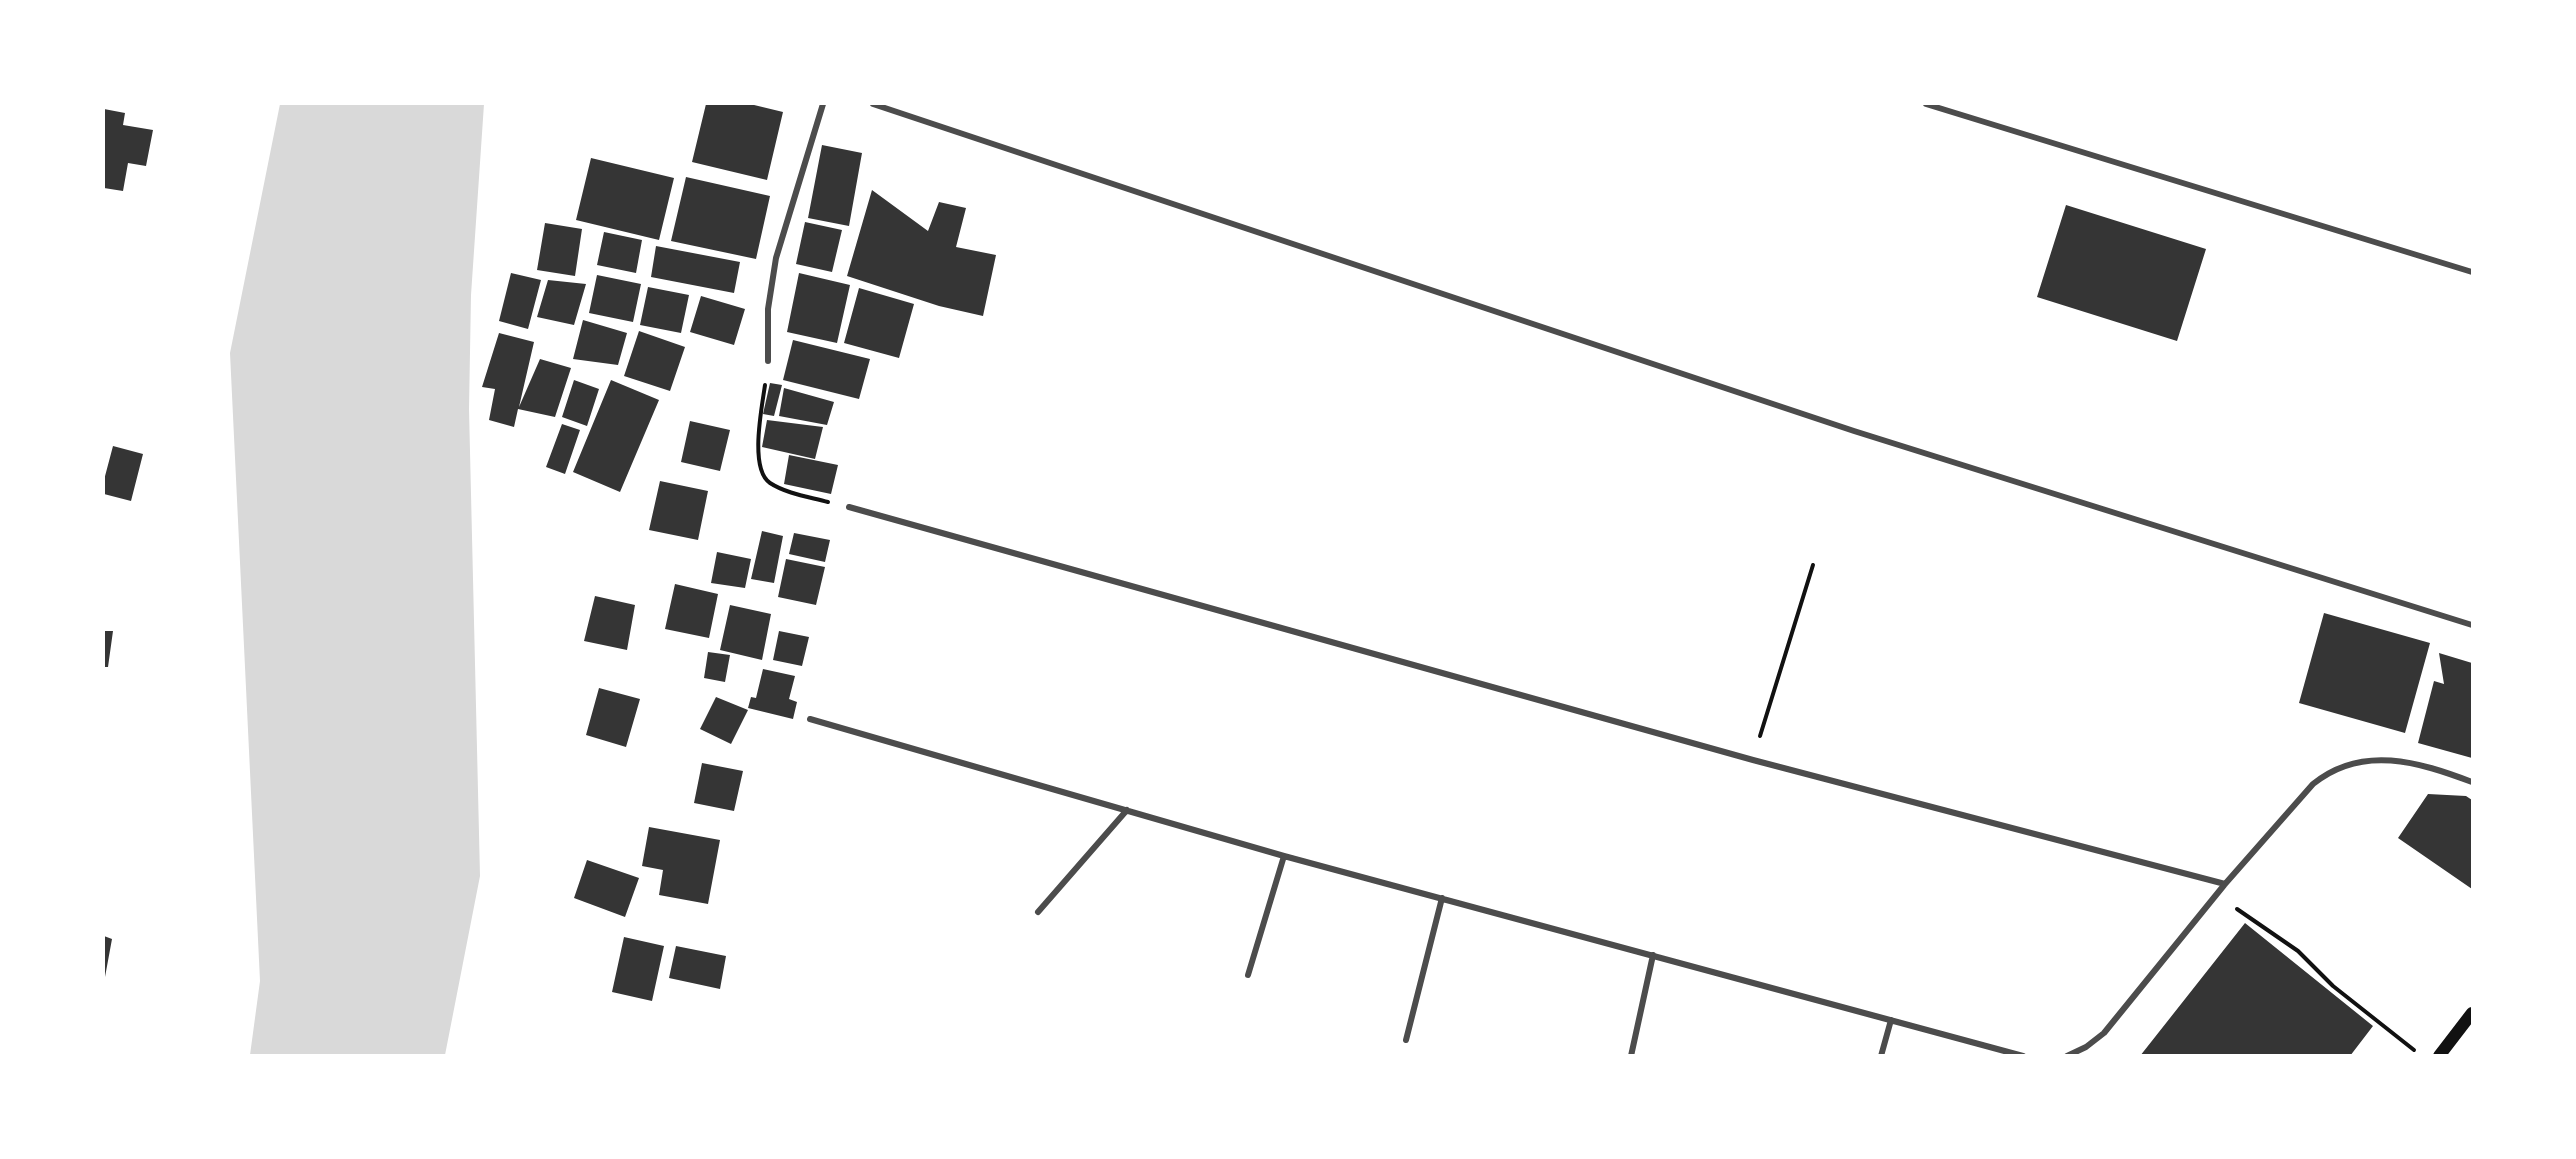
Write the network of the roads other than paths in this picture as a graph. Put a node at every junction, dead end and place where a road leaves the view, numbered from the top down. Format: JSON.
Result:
{"nodes":[{"id":1,"x":823,"y":104,"type":"edge"},
{"id":2,"x":873,"y":104,"type":"edge"},
{"id":3,"x":1926,"y":104,"type":"edge"},
{"id":4,"x":2472,"y":272,"type":"edge"},
{"id":5,"x":768,"y":361,"type":"road end"},
{"id":6,"x":849,"y":507,"type":"road end"},
{"id":7,"x":2472,"y":625,"type":"edge"},
{"id":8,"x":810,"y":719,"type":"dead end"},
{"id":9,"x":2472,"y":782,"type":"edge"},
{"id":10,"x":1127,"y":810,"type":"junction"},
{"id":11,"x":1284,"y":856,"type":"junction"},
{"id":12,"x":2225,"y":884,"type":"junction"},
{"id":13,"x":1442,"y":898,"type":"junction"},
{"id":14,"x":1038,"y":912,"type":"dead end"},
{"id":15,"x":1653,"y":955,"type":"junction"},
{"id":16,"x":1248,"y":975,"type":"dead end"},
{"id":17,"x":2472,"y":1013,"type":"edge"},
{"id":18,"x":1890,"y":1020,"type":"junction"},
{"id":19,"x":1406,"y":1040,"type":"dead end"},
{"id":20,"x":1630,"y":1056,"type":"edge"},
{"id":21,"x":1881,"y":1056,"type":"edge"},
{"id":22,"x":2023,"y":1056,"type":"edge"},
{"id":23,"x":2067,"y":1056,"type":"edge"},
{"id":24,"x":2439,"y":1056,"type":"edge"}],
"edges":[{"from":1,"to":5,"type":"street"},
{"from":2,"to":7,"type":"street"},
{"from":3,"to":4,"type":"street"},
{"from":6,"to":12,"type":"street"},
{"from":8,"to":10,"type":"street"},
{"from":9,"to":12,"type":"street"},
{"from":10,"to":11,"type":"street"},
{"from":10,"to":14,"type":"street"},
{"from":11,"to":13,"type":"street"},
{"from":11,"to":16,"type":"street"},
{"from":12,"to":23,"type":"street"},
{"from":13,"to":15,"type":"street"},
{"from":13,"to":19,"type":"street"},
{"from":15,"to":18,"type":"street"},
{"from":15,"to":20,"type":"street"},
{"from":17,"to":24,"type":"main road"},
{"from":18,"to":21,"type":"street"},
{"from":18,"to":22,"type":"street"}]}
